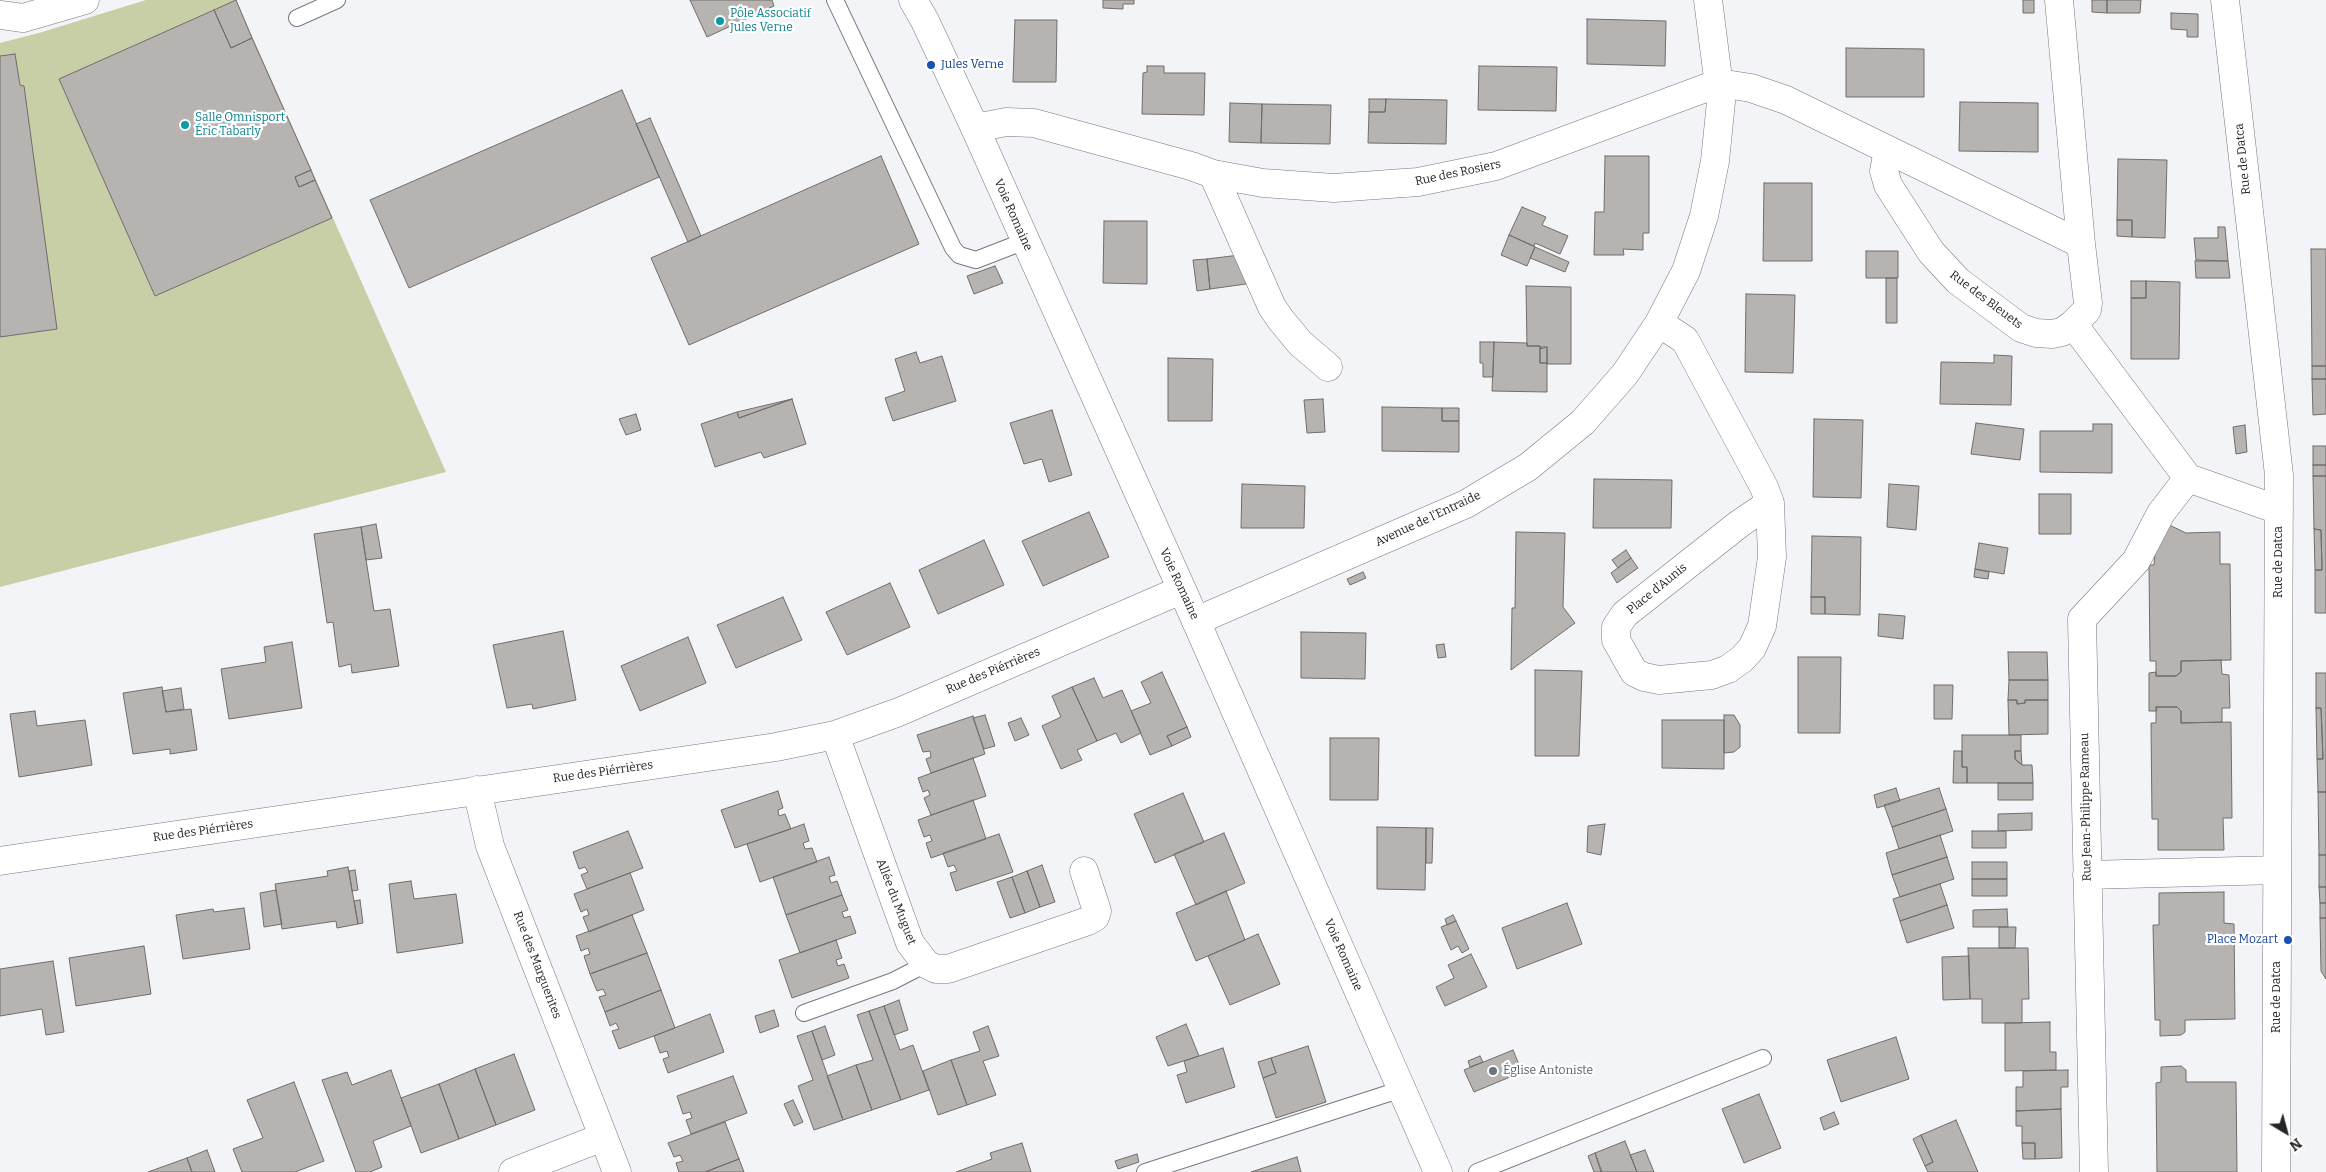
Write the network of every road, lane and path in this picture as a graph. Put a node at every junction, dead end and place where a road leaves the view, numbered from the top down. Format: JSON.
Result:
{"nodes":[{"id":1,"x":85,"y":0,"type":"edge"},
{"id":2,"x":337,"y":0,"type":"edge"},
{"id":3,"x":835,"y":0,"type":"edge"},
{"id":4,"x":913,"y":0,"type":"edge"},
{"id":5,"x":1708,"y":0,"type":"edge"},
{"id":6,"x":2059,"y":0,"type":"edge"},
{"id":7,"x":2225,"y":0,"type":"edge"},
{"id":8,"x":0,"y":14,"type":"edge"},
{"id":9,"x":297,"y":18,"type":"dead end"},
{"id":10,"x":1719,"y":83,"type":"junction"},
{"id":11,"x":975,"y":128,"type":"junction"},
{"id":12,"x":1888,"y":150,"type":"junction"},
{"id":13,"x":1213,"y":174,"type":"junction"},
{"id":14,"x":1025,"y":241,"type":"junction"},
{"id":15,"x":2080,"y":244,"type":"junction"},
{"id":16,"x":1659,"y":323,"type":"junction"},
{"id":17,"x":2073,"y":324,"type":"junction"},
{"id":18,"x":1328,"y":367,"type":"dead end"},
{"id":19,"x":2188,"y":478,"type":"junction"},
{"id":20,"x":1770,"y":503,"type":"junction"},
{"id":21,"x":2279,"y":510,"type":"junction"},
{"id":22,"x":1181,"y":590,"type":"junction"},
{"id":23,"x":1196,"y":621,"type":"junction"},
{"id":24,"x":835,"y":735,"type":"junction"},
{"id":25,"x":477,"y":790,"type":"junction"},
{"id":26,"x":0,"y":861,"type":"edge"},
{"id":27,"x":1084,"y":870,"type":"dead end"},
{"id":28,"x":2277,"y":870,"type":"junction"},
{"id":29,"x":2087,"y":875,"type":"junction"},
{"id":30,"x":926,"y":964,"type":"junction"},
{"id":31,"x":804,"y":1012,"type":"dead end"},
{"id":32,"x":1764,"y":1058,"type":"dead end"},
{"id":33,"x":1402,"y":1089,"type":"junction"},
{"id":34,"x":603,"y":1137,"type":"junction"},
{"id":35,"x":513,"y":1172,"type":"edge"},
{"id":36,"x":616,"y":1172,"type":"edge"},
{"id":37,"x":1145,"y":1172,"type":"edge"},
{"id":38,"x":1438,"y":1172,"type":"edge"},
{"id":39,"x":1477,"y":1172,"type":"edge"},
{"id":40,"x":2094,"y":1172,"type":"edge"},
{"id":41,"x":2276,"y":1172,"type":"edge"}],
"edges":[{"from":1,"to":8,"type":"street"},
{"from":2,"to":9,"type":"lane"},
{"from":3,"to":14,"type":"lane"},
{"from":4,"to":11,"type":"street","name":"Voie Romaine"},
{"from":5,"to":10,"type":"street","name":"Avenue de l'Entraide"},
{"from":6,"to":15,"type":"street","name":"Rue des Bleuets"},
{"from":7,"to":21,"type":"street","name":"Rue de Datca"},
{"from":10,"to":12,"type":"street"},
{"from":10,"to":13,"type":"street","name":"Rue des Rosiers"},
{"from":10,"to":16,"type":"street","name":"Avenue de l'Entraide"},
{"from":11,"to":13,"type":"street","name":"Rue des Rosiers"},
{"from":11,"to":14,"type":"street","name":"Voie Romaine"},
{"from":12,"to":15,"type":"street"},
{"from":12,"to":17,"type":"street","name":"Rue des Bleuets"},
{"from":13,"to":18,"type":"street"},
{"from":14,"to":22,"type":"street","name":"Voie Romaine"},
{"from":15,"to":17,"type":"street","name":"Rue des Bleuets"},
{"from":16,"to":20,"type":"street","name":"Place d'Aunis"},
{"from":16,"to":23,"type":"street","name":"Avenue de l'Entraide"},
{"from":17,"to":19,"type":"street"},
{"from":19,"to":21,"type":"street"},
{"from":19,"to":29,"type":"street","name":"Rue Jean-Philippe Rameau"},
{"from":20,"to":20,"type":"street","name":"Place d'Aunis"},
{"from":21,"to":28,"type":"street","name":"Rue de Datca"},
{"from":22,"to":23,"type":"street","name":"Voie Romaine"},
{"from":22,"to":24,"type":"street","name":"Rue des Piérrières"},
{"from":23,"to":33,"type":"street","name":"Voie Romaine"},
{"from":24,"to":25,"type":"street","name":"Rue des Piérrières"},
{"from":24,"to":30,"type":"street","name":"Allée du Muguet"},
{"from":25,"to":26,"type":"street","name":"Rue des Piérrières"},
{"from":25,"to":34,"type":"street","name":"Rue des Marguerites"},
{"from":27,"to":30,"type":"street"},
{"from":28,"to":29,"type":"street"},
{"from":28,"to":41,"type":"street","name":"Rue de Datca"},
{"from":29,"to":40,"type":"street","name":"Rue Jean-Philippe Rameau"},
{"from":30,"to":31,"type":"lane"},
{"from":32,"to":39,"type":"lane"},
{"from":33,"to":37,"type":"lane"},
{"from":33,"to":38,"type":"street","name":"Voie Romaine"},
{"from":34,"to":35,"type":"street"},
{"from":34,"to":36,"type":"street","name":"Rue des Marguerites"}]}
